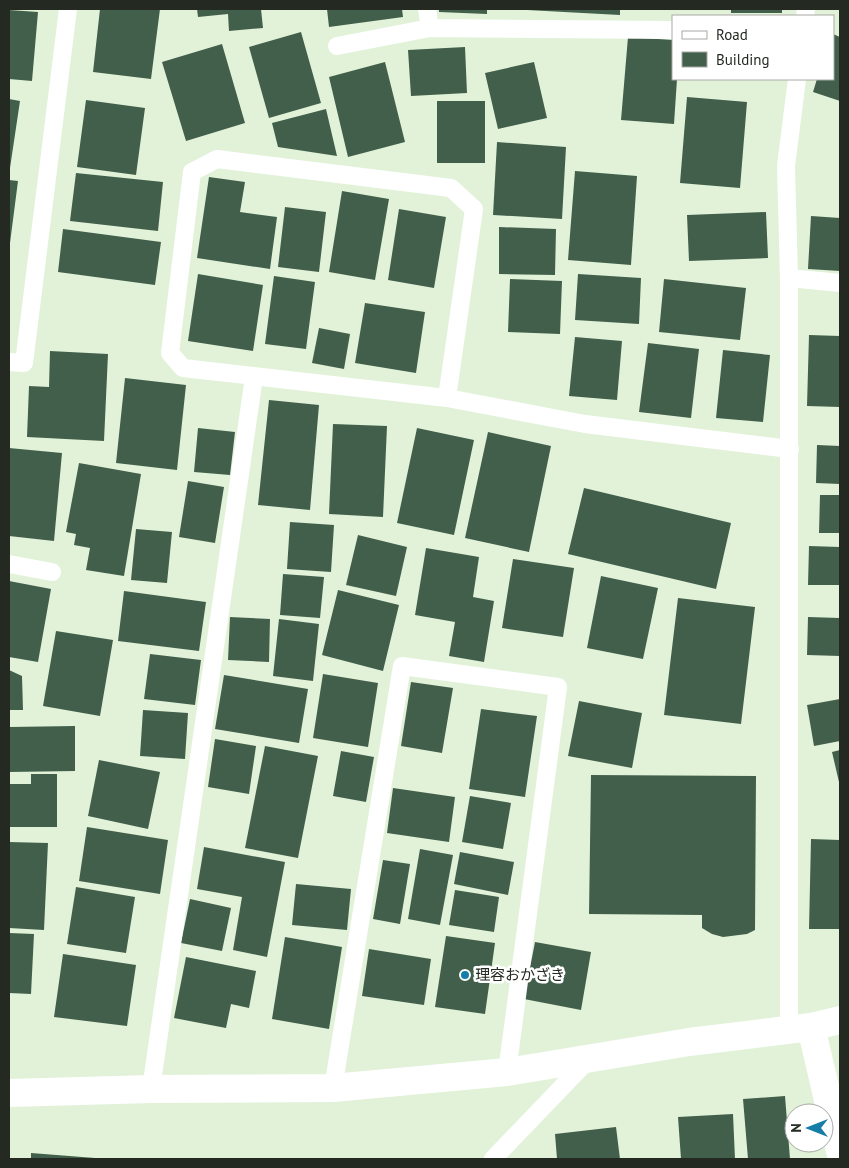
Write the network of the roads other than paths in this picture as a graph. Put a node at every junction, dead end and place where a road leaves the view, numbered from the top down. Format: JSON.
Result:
{"nodes":[{"id":1,"x":68,"y":9,"type":"edge"},
{"id":2,"x":427,"y":9,"type":"edge"},
{"id":3,"x":430,"y":28,"type":"junction"},
{"id":4,"x":672,"y":30,"type":"edge"},
{"id":5,"x":337,"y":46,"type":"dead end"},
{"id":6,"x":797,"y":80,"type":"edge"},
{"id":7,"x":789,"y":278,"type":"junction"},
{"id":8,"x":840,"y":283,"type":"edge"},
{"id":9,"x":9,"y":362,"type":"edge"},
{"id":10,"x":254,"y":377,"type":"junction"},
{"id":11,"x":447,"y":398,"type":"junction"},
{"id":12,"x":790,"y":450,"type":"junction"},
{"id":13,"x":9,"y":564,"type":"edge"},
{"id":14,"x":52,"y":572,"type":"dead end"},
{"id":15,"x":840,"y":1020,"type":"edge"},
{"id":16,"x":800,"y":1028,"type":"junction"},
{"id":17,"x":589,"y":1059,"type":"junction"},
{"id":18,"x":506,"y":1072,"type":"junction"},
{"id":19,"x":333,"y":1088,"type":"junction"},
{"id":20,"x":151,"y":1089,"type":"junction"},
{"id":21,"x":9,"y":1092,"type":"edge"},
{"id":22,"x":840,"y":1151,"type":"edge"},
{"id":23,"x":494,"y":1159,"type":"edge"}],
"edges":[{"from":1,"to":9,"type":"lane"},
{"from":2,"to":3,"type":"lane"},
{"from":3,"to":4,"type":"lane"},
{"from":3,"to":5,"type":"lane"},
{"from":6,"to":7,"type":"lane"},
{"from":7,"to":8,"type":"lane"},
{"from":7,"to":12,"type":"lane"},
{"from":10,"to":11,"type":"lane"},
{"from":10,"to":11,"type":"lane"},
{"from":10,"to":20,"type":"lane"},
{"from":11,"to":12,"type":"lane"},
{"from":12,"to":16,"type":"lane"},
{"from":13,"to":14,"type":"lane"},
{"from":15,"to":16,"type":"street"},
{"from":16,"to":17,"type":"street"},
{"from":16,"to":22,"type":"street"},
{"from":17,"to":18,"type":"street"},
{"from":17,"to":23,"type":"lane"},
{"from":18,"to":19,"type":"street"},
{"from":18,"to":19,"type":"lane"},
{"from":19,"to":20,"type":"street"},
{"from":20,"to":21,"type":"street"}]}
